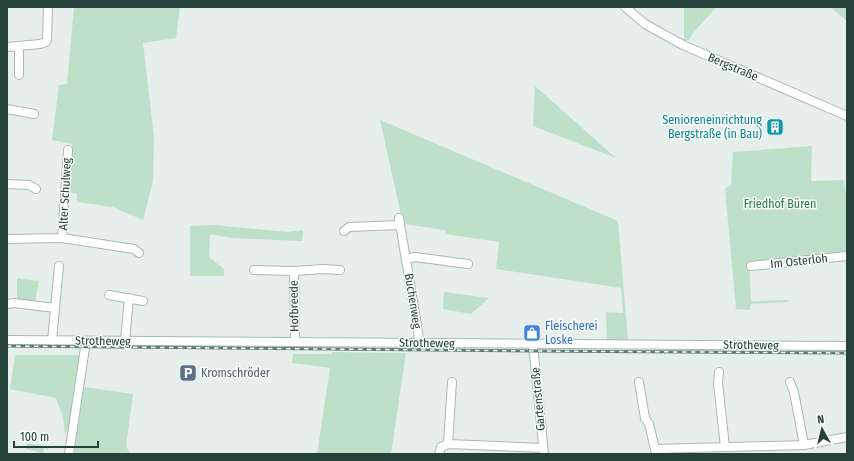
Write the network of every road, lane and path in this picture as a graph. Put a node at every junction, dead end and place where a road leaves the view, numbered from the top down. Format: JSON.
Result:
{"nodes":[{"id":1,"x":48,"y":7,"type":"edge"},
{"id":2,"x":625,"y":7,"type":"edge"},
{"id":3,"x":7,"y":46,"type":"edge"},
{"id":4,"x":19,"y":46,"type":"junction"},
{"id":5,"x":19,"y":75,"type":"dead end"},
{"id":6,"x":7,"y":110,"type":"edge"},
{"id":7,"x":34,"y":114,"type":"dead end"},
{"id":8,"x":847,"y":116,"type":"edge"},
{"id":9,"x":68,"y":150,"type":"dead end"},
{"id":10,"x":7,"y":184,"type":"edge"},
{"id":11,"x":36,"y":189,"type":"dead end"},
{"id":12,"x":344,"y":231,"type":"dead end"},
{"id":13,"x":62,"y":238,"type":"junction"},
{"id":14,"x":7,"y":239,"type":"edge"},
{"id":15,"x":139,"y":253,"type":"dead end"},
{"id":16,"x":847,"y":256,"type":"edge"},
{"id":17,"x":406,"y":259,"type":"junction"},
{"id":18,"x":468,"y":264,"type":"dead end"},
{"id":19,"x":59,"y":266,"type":"dead end"},
{"id":20,"x":751,"y":266,"type":"dead end"},
{"id":21,"x":254,"y":270,"type":"dead end"},
{"id":22,"x":294,"y":270,"type":"junction"},
{"id":23,"x":340,"y":270,"type":"dead end"},
{"id":24,"x":109,"y":295,"type":"dead end"},
{"id":25,"x":128,"y":298,"type":"junction"},
{"id":26,"x":143,"y":301,"type":"dead end"},
{"id":27,"x":7,"y":304,"type":"edge"},
{"id":28,"x":55,"y":308,"type":"junction"},
{"id":29,"x":7,"y":340,"type":"edge"},
{"id":30,"x":52,"y":341,"type":"junction"},
{"id":31,"x":86,"y":341,"type":"junction"},
{"id":32,"x":125,"y":341,"type":"junction"},
{"id":33,"x":295,"y":342,"type":"junction"},
{"id":34,"x":420,"y":344,"type":"junction"},
{"id":35,"x":533,"y":344,"type":"junction"},
{"id":36,"x":847,"y":346,"type":"edge"},
{"id":37,"x":719,"y":372,"type":"dead end"},
{"id":38,"x":452,"y":382,"type":"dead end"},
{"id":39,"x":639,"y":382,"type":"dead end"},
{"id":40,"x":790,"y":382,"type":"dead end"},
{"id":41,"x":847,"y":438,"type":"edge"},
{"id":42,"x":448,"y":444,"type":"junction"},
{"id":43,"x":725,"y":446,"type":"junction"},
{"id":44,"x":804,"y":446,"type":"junction"},
{"id":45,"x":543,"y":451,"type":"edge"},
{"id":46,"x":655,"y":451,"type":"edge"},
{"id":47,"x":69,"y":454,"type":"edge"},
{"id":48,"x":439,"y":454,"type":"edge"}],
"edges":[{"from":1,"to":4,"type":"street"},
{"from":2,"to":8,"type":"street","name":"Bergstraße"},
{"from":3,"to":4,"type":"street"},
{"from":4,"to":5,"type":"street"},
{"from":6,"to":7,"type":"street"},
{"from":9,"to":13,"type":"street","name":"Alter Schulweg"},
{"from":10,"to":11,"type":"street"},
{"from":12,"to":17,"type":"street","name":"Buchenweg"},
{"from":13,"to":14,"type":"street"},
{"from":13,"to":15,"type":"street"},
{"from":16,"to":20,"type":"street","name":"Im Osterloh"},
{"from":17,"to":18,"type":"street","name":"Buchenweg"},
{"from":17,"to":34,"type":"street","name":"Buchenweg"},
{"from":19,"to":28,"type":"street"},
{"from":21,"to":22,"type":"street","name":"Hofbreede"},
{"from":22,"to":23,"type":"street","name":"Hofbreede"},
{"from":22,"to":33,"type":"street","name":"Hofbreede"},
{"from":24,"to":25,"type":"street"},
{"from":25,"to":26,"type":"street"},
{"from":25,"to":32,"type":"street"},
{"from":27,"to":28,"type":"street"},
{"from":28,"to":30,"type":"street"},
{"from":29,"to":30,"type":"street","name":"Strotheweg"},
{"from":30,"to":31,"type":"street","name":"Strotheweg"},
{"from":31,"to":32,"type":"street","name":"Strotheweg"},
{"from":31,"to":47,"type":"street"},
{"from":32,"to":33,"type":"street","name":"Strotheweg"},
{"from":33,"to":34,"type":"street","name":"Strotheweg"},
{"from":34,"to":35,"type":"street","name":"Strotheweg"},
{"from":35,"to":36,"type":"street","name":"Strotheweg"},
{"from":35,"to":45,"type":"street","name":"Gartenstraße"},
{"from":37,"to":43,"type":"street"},
{"from":38,"to":42,"type":"street"},
{"from":39,"to":46,"type":"street"},
{"from":40,"to":44,"type":"street"},
{"from":41,"to":44,"type":"street"},
{"from":42,"to":45,"type":"street"},
{"from":42,"to":48,"type":"street"},
{"from":43,"to":44,"type":"street"},
{"from":43,"to":46,"type":"street"}]}
